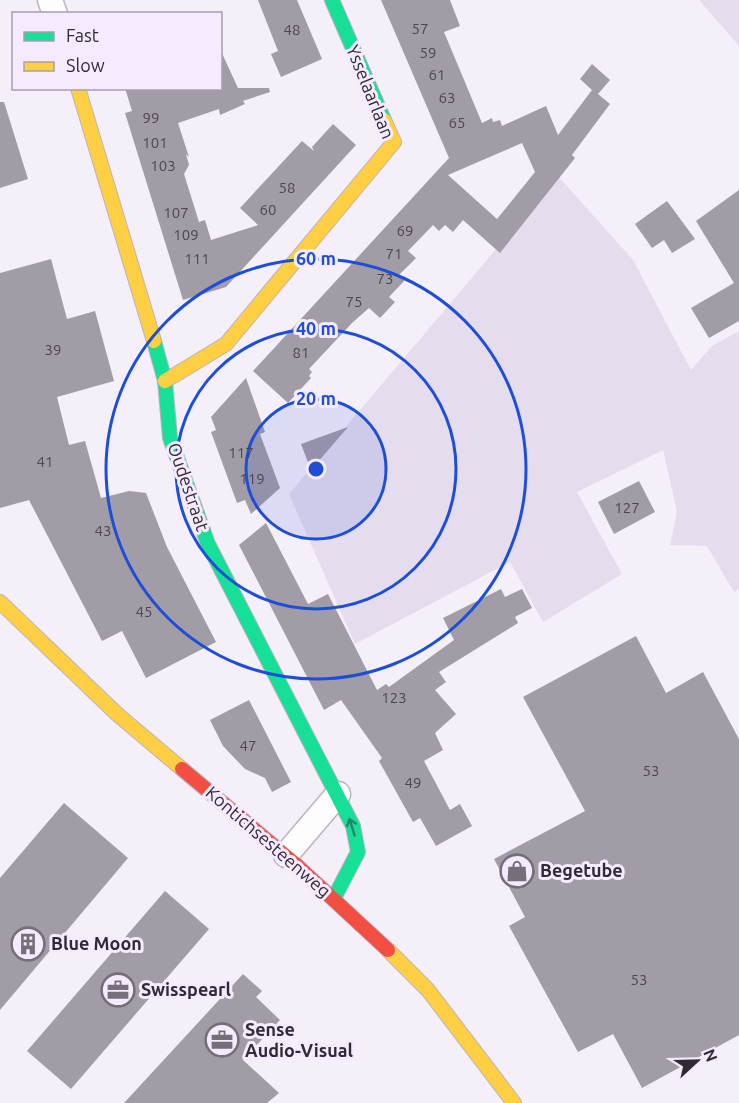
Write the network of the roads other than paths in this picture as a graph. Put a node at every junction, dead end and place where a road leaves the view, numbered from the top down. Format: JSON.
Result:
{"nodes":[{"id":1,"x":332,"y":0,"type":"edge"},
{"id":2,"x":79,"y":90,"type":"edge"},
{"id":3,"x":165,"y":381,"type":"junction"},
{"id":4,"x":0,"y":602,"type":"edge"},
{"id":5,"x":338,"y":794,"type":"junction"},
{"id":6,"x":286,"y":855,"type":"junction"},
{"id":7,"x":333,"y":898,"type":"junction"},
{"id":8,"x":514,"y":1103,"type":"edge"}],
"edges":[{"from":1,"to":3,"type":"street","name":"Ysselaarlaan"},
{"from":2,"to":3,"type":"street","name":"Oudestraat"},
{"from":3,"to":5,"type":"street","name":"Oudestraat"},
{"from":4,"to":6,"type":"street","name":"Kontichsesteenweg"},
{"from":5,"to":6,"type":"street"},
{"from":7,"to":5,"type":"street","name":"Oudestraat","one_way":true},
{"from":6,"to":7,"type":"street","name":"Kontichsesteenweg"},
{"from":7,"to":8,"type":"street","name":"Kontichsesteenweg"}]}
